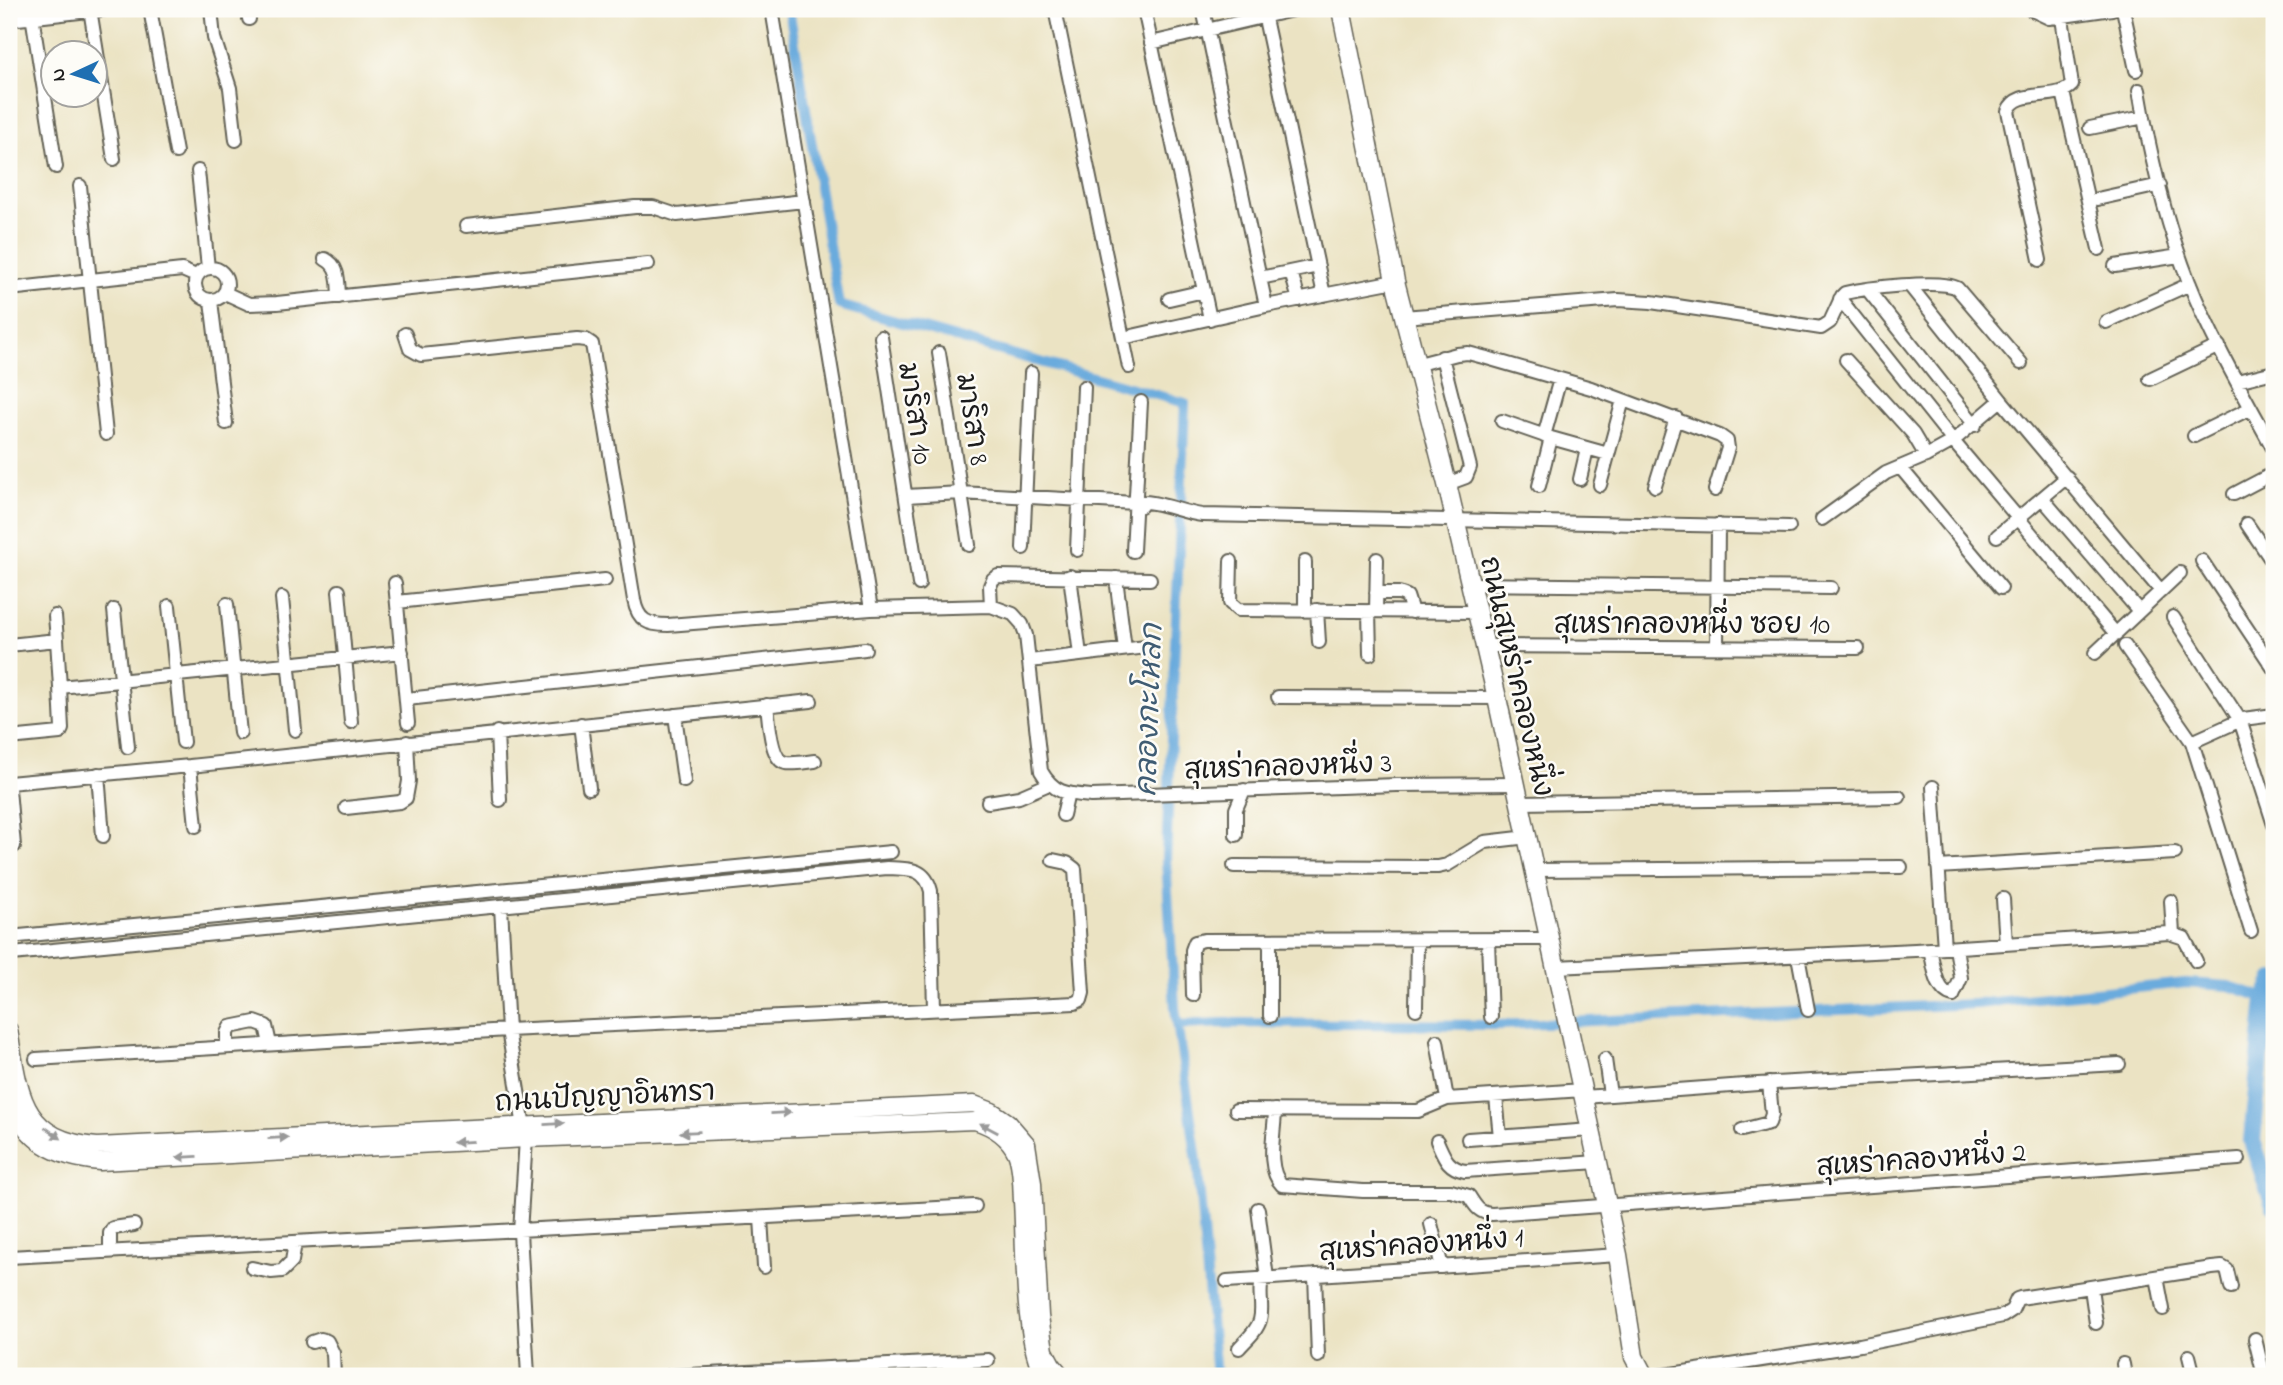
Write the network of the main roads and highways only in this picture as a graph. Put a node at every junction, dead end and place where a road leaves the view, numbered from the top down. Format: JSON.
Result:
{"nodes":[{"id":1,"x":1340,"y":9,"type":"edge"},
{"id":2,"x":1634,"y":1357,"type":"junction"},
{"id":3,"x":1633,"y":1376,"type":"edge"},
{"id":4,"x":1644,"y":1376,"type":"edge"}],
"edges":[{"from":1,"to":2,"type":"main road","name":"ถนนสุเหร่าคลองหนึ่ง"},
{"from":2,"to":3,"type":"main road","name":"ถนนสุเหร่าคลองหนึ่ง"},
{"from":2,"to":4,"type":"main road","name":"ถนนสุเหร่าคลองหนึ่ง"}]}
